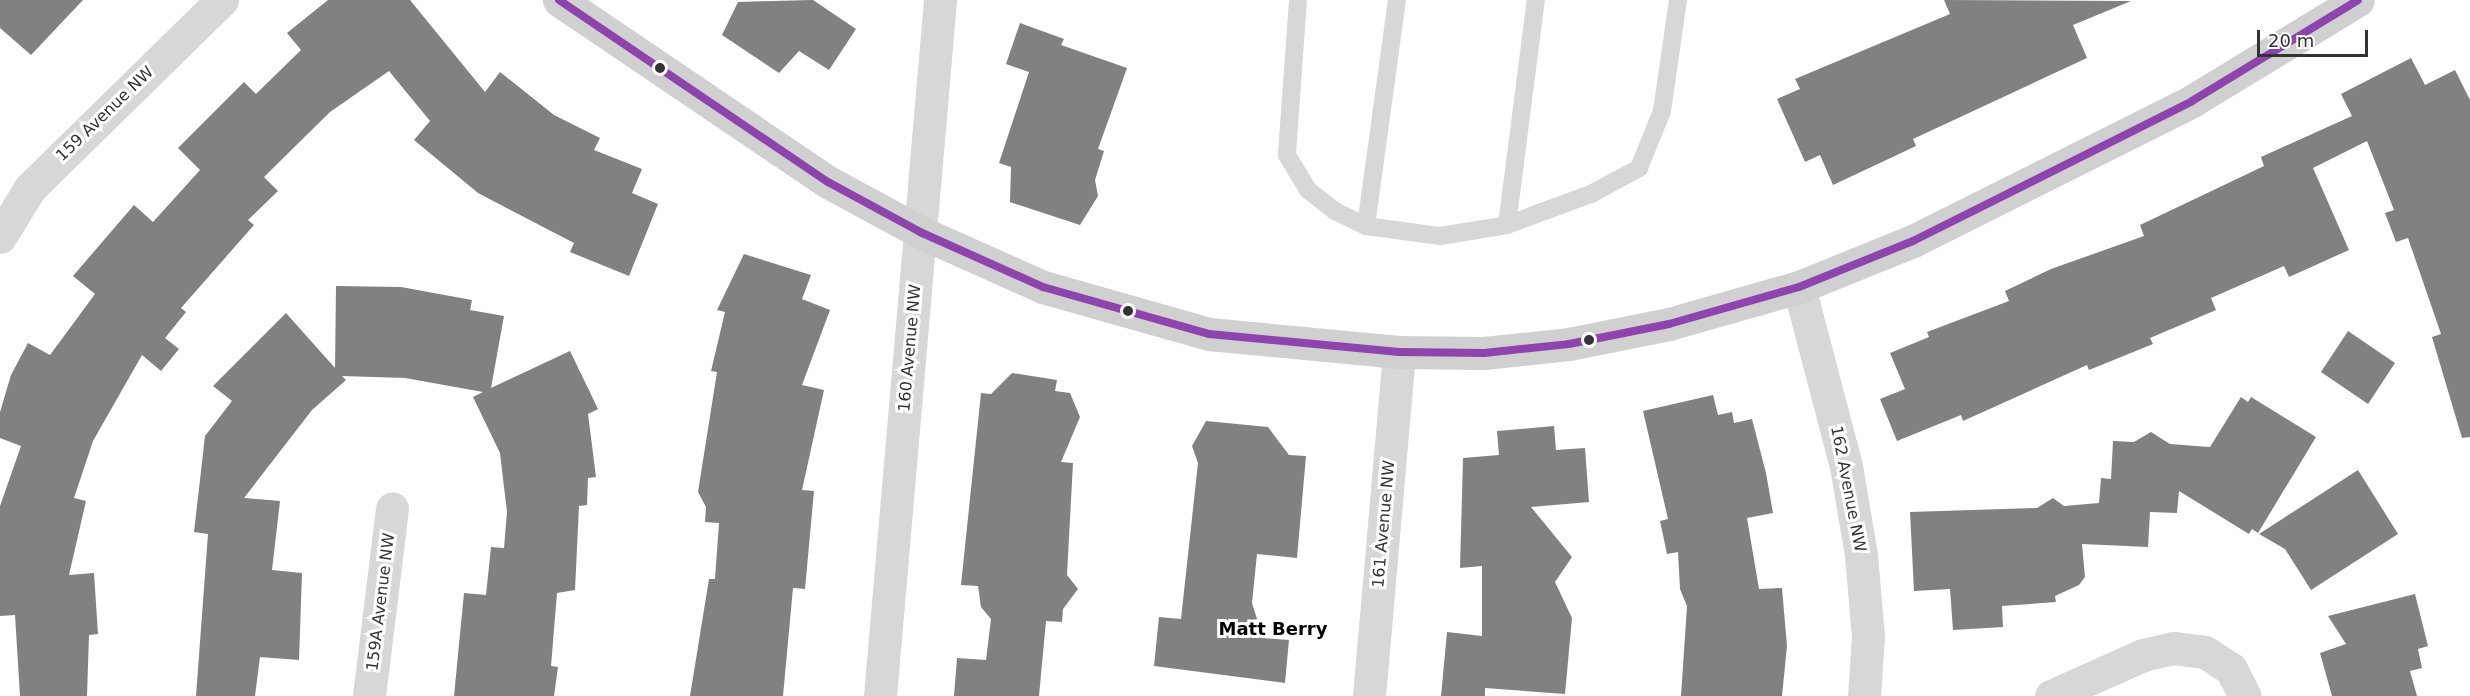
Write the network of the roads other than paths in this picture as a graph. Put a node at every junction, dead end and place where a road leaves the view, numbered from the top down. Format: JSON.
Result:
{"nodes":[{"id":1,"x":222,"y":0,"type":"edge"},
{"id":2,"x":559,"y":0,"type":"edge"},
{"id":3,"x":940,"y":0,"type":"edge"},
{"id":4,"x":1298,"y":0,"type":"edge"},
{"id":5,"x":1397,"y":0,"type":"edge"},
{"id":6,"x":1536,"y":0,"type":"edge"},
{"id":7,"x":1678,"y":0,"type":"edge"},
{"id":8,"x":2358,"y":0,"type":"edge"},
{"id":9,"x":1507,"y":225,"type":"junction"},
{"id":10,"x":1366,"y":226,"type":"junction"},
{"id":11,"x":920,"y":232,"type":"junction"},
{"id":12,"x":0,"y":237,"type":"edge"},
{"id":13,"x":1799,"y":287,"type":"junction"},
{"id":14,"x":1399,"y":352,"type":"junction"},
{"id":15,"x":392,"y":508,"type":"dead end"},
{"id":16,"x":369,"y":696,"type":"edge"},
{"id":17,"x":880,"y":696,"type":"edge"},
{"id":18,"x":1369,"y":696,"type":"edge"},
{"id":19,"x":1864,"y":696,"type":"edge"},
{"id":20,"x":2051,"y":696,"type":"edge"},
{"id":21,"x":2245,"y":696,"type":"edge"}],
"edges":[{"from":1,"to":12,"type":"street","name":"159 Avenue NW"},
{"from":2,"to":11,"type":"street"},
{"from":3,"to":11,"type":"street","name":"160 Avenue NW"},
{"from":4,"to":10,"type":"lane"},
{"from":5,"to":10,"type":"lane"},
{"from":6,"to":9,"type":"lane"},
{"from":7,"to":9,"type":"lane"},
{"from":8,"to":13,"type":"street"},
{"from":9,"to":10,"type":"lane"},
{"from":11,"to":14,"type":"street"},
{"from":11,"to":17,"type":"street","name":"160 Avenue NW"},
{"from":13,"to":14,"type":"street"},
{"from":13,"to":19,"type":"street","name":"162 Avenue NW"},
{"from":14,"to":18,"type":"street","name":"161 Avenue NW"},
{"from":15,"to":16,"type":"street","name":"159A Avenue NW"},
{"from":20,"to":21,"type":"street"}]}
